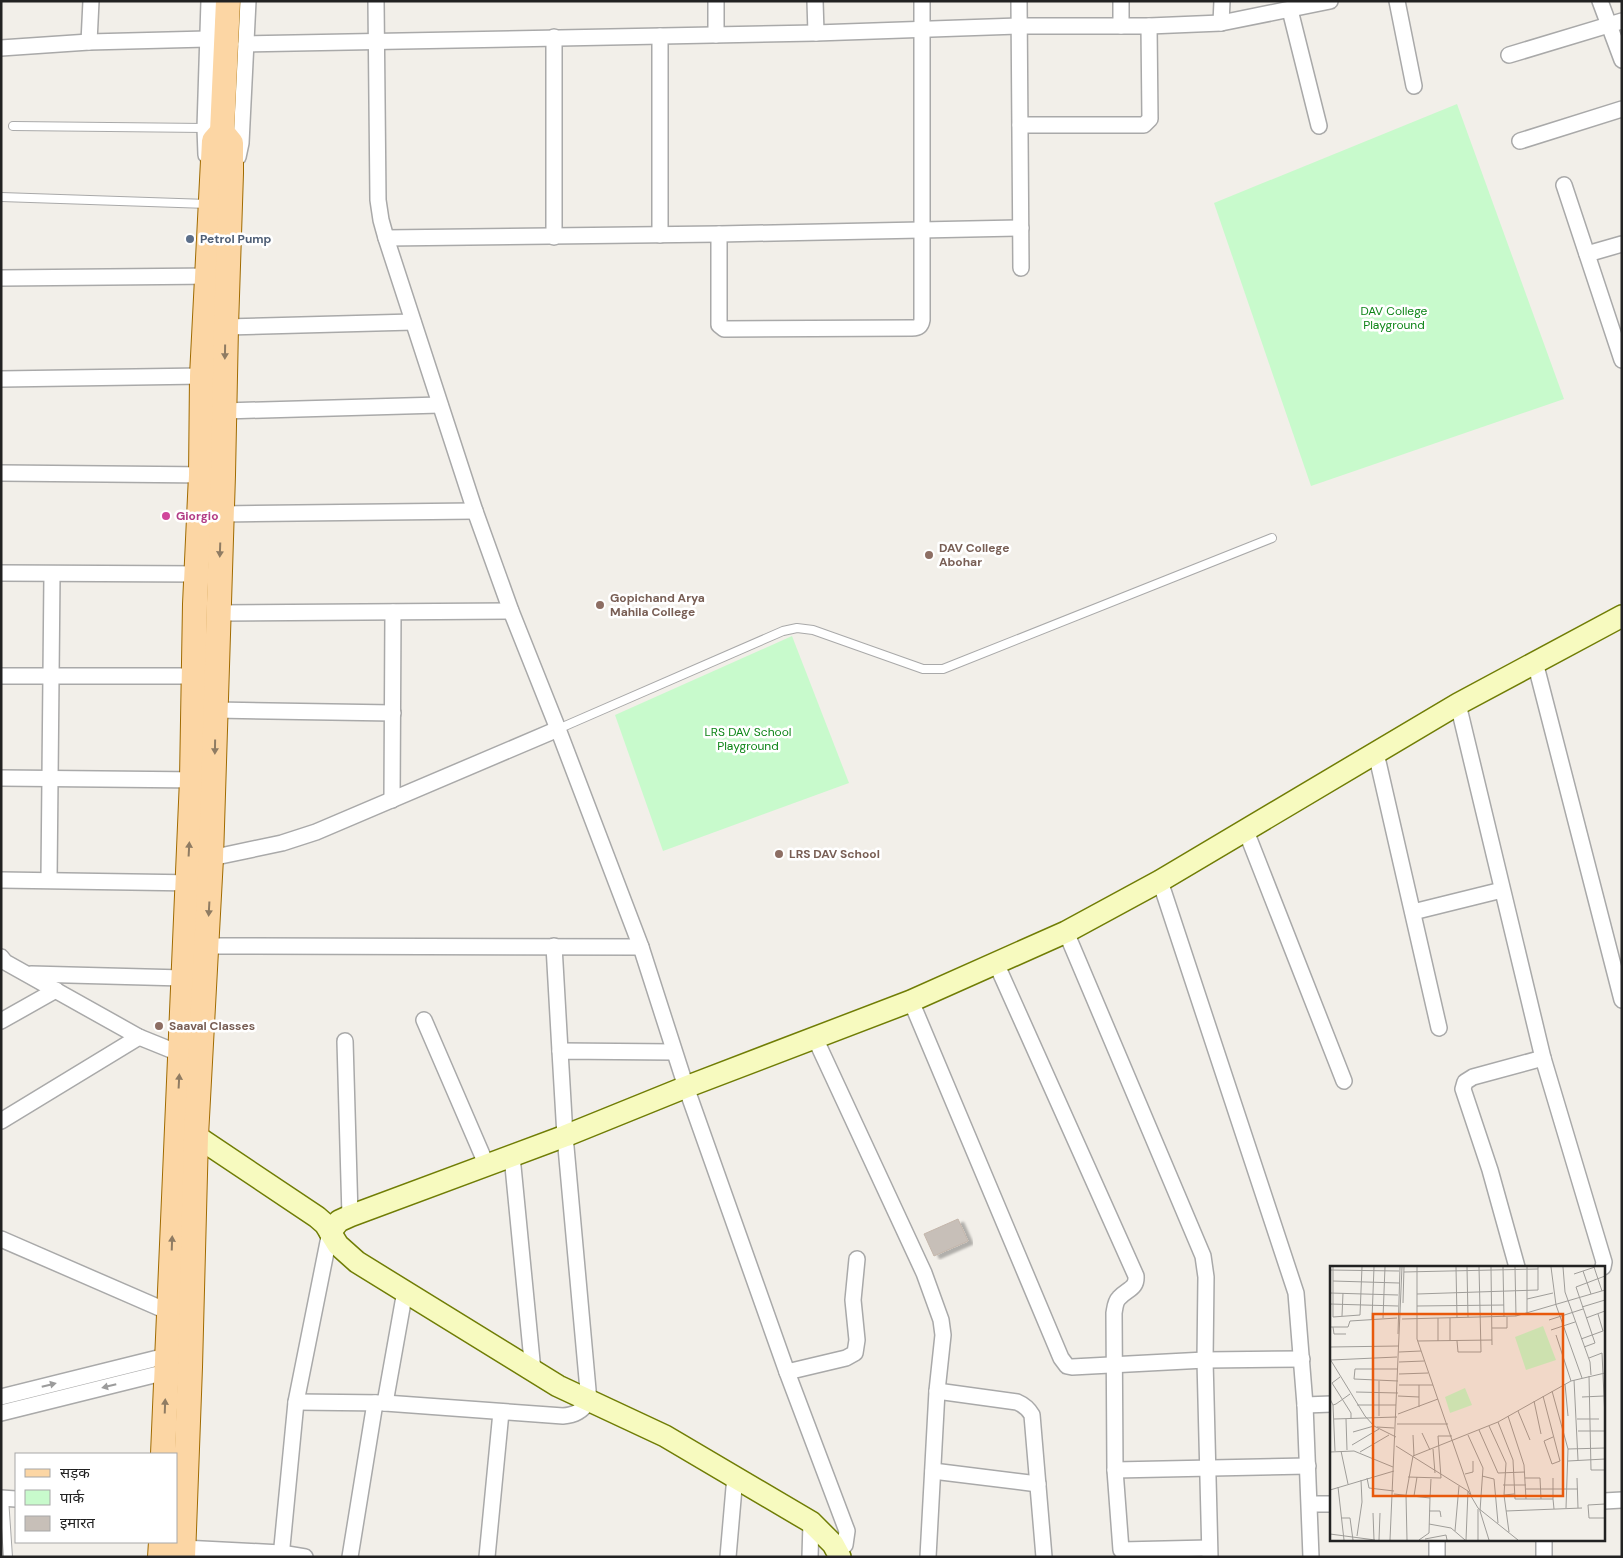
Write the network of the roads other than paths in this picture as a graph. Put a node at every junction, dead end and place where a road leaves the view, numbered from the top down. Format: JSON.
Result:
{"nodes":[{"id":1,"x":91,"y":1,"type":"edge"},
{"id":2,"x":209,"y":1,"type":"edge"},
{"id":3,"x":228,"y":1,"type":"edge"},
{"id":4,"x":248,"y":1,"type":"edge"},
{"id":5,"x":376,"y":1,"type":"edge"},
{"id":6,"x":716,"y":1,"type":"edge"},
{"id":7,"x":815,"y":1,"type":"edge"},
{"id":8,"x":922,"y":1,"type":"edge"},
{"id":9,"x":1019,"y":1,"type":"edge"},
{"id":10,"x":1121,"y":1,"type":"edge"},
{"id":11,"x":1222,"y":1,"type":"edge"},
{"id":12,"x":1397,"y":1,"type":"edge"},
{"id":13,"x":1600,"y":1,"type":"edge"},
{"id":14,"x":1325,"y":2,"type":"edge"},
{"id":15,"x":1290,"y":10,"type":"junction"},
{"id":16,"x":1222,"y":23,"type":"junction"},
{"id":17,"x":1616,"y":23,"type":"edge"},
{"id":18,"x":1019,"y":26,"type":"junction"},
{"id":19,"x":1120,"y":26,"type":"junction"},
{"id":20,"x":1149,"y":26,"type":"junction"},
{"id":21,"x":922,"y":28,"type":"junction"},
{"id":22,"x":816,"y":33,"type":"junction"},
{"id":23,"x":716,"y":35,"type":"junction"},
{"id":24,"x":660,"y":36,"type":"junction"},
{"id":25,"x":554,"y":37,"type":"junction"},
{"id":26,"x":207,"y":40,"type":"junction"},
{"id":27,"x":89,"y":42,"type":"junction"},
{"id":28,"x":376,"y":42,"type":"junction"},
{"id":29,"x":246,"y":44,"type":"junction"},
{"id":30,"x":1,"y":48,"type":"edge"},
{"id":31,"x":1509,"y":55,"type":"dead end"},
{"id":32,"x":1622,"y":60,"type":"edge"},
{"id":33,"x":1414,"y":86,"type":"dead end"},
{"id":34,"x":1622,"y":109,"type":"edge"},
{"id":35,"x":216,"y":125,"type":"junction"},
{"id":36,"x":1020,"y":125,"type":"junction"},
{"id":37,"x":13,"y":126,"type":"dead end"},
{"id":38,"x":1318,"y":126,"type":"dead end"},
{"id":39,"x":1520,"y":142,"type":"dead end"},
{"id":40,"x":222,"y":173,"type":"junction"},
{"id":41,"x":1564,"y":185,"type":"dead end"},
{"id":42,"x":1,"y":197,"type":"edge"},
{"id":43,"x":220,"y":205,"type":"junction"},
{"id":44,"x":1022,"y":228,"type":"junction"},
{"id":45,"x":923,"y":231,"type":"junction"},
{"id":46,"x":719,"y":234,"type":"junction"},
{"id":47,"x":660,"y":235,"type":"junction"},
{"id":48,"x":554,"y":237,"type":"junction"},
{"id":49,"x":386,"y":238,"type":"junction"},
{"id":50,"x":1622,"y":244,"type":"edge"},
{"id":51,"x":1587,"y":254,"type":"junction"},
{"id":52,"x":1021,"y":268,"type":"dead end"},
{"id":53,"x":217,"y":276,"type":"junction"},
{"id":54,"x":1,"y":278,"type":"edge"},
{"id":55,"x":413,"y":322,"type":"junction"},
{"id":56,"x":226,"y":327,"type":"junction"},
{"id":57,"x":1622,"y":360,"type":"edge"},
{"id":58,"x":202,"y":376,"type":"junction"},
{"id":59,"x":1,"y":378,"type":"edge"},
{"id":60,"x":440,"y":405,"type":"junction"},
{"id":61,"x":224,"y":411,"type":"junction"},
{"id":62,"x":1,"y":474,"type":"edge"},
{"id":63,"x":212,"y":475,"type":"junction"},
{"id":64,"x":475,"y":511,"type":"junction"},
{"id":65,"x":222,"y":514,"type":"junction"},
{"id":66,"x":1272,"y":538,"type":"dead end"},
{"id":67,"x":1,"y":574,"type":"edge"},
{"id":68,"x":208,"y":574,"type":"junction"},
{"id":69,"x":52,"y":575,"type":"junction"},
{"id":70,"x":511,"y":611,"type":"junction"},
{"id":71,"x":393,"y":612,"type":"junction"},
{"id":72,"x":219,"y":613,"type":"junction"},
{"id":73,"x":1622,"y":616,"type":"edge"},
{"id":74,"x":1535,"y":662,"type":"junction"},
{"id":75,"x":50,"y":675,"type":"junction"},
{"id":76,"x":1,"y":676,"type":"edge"},
{"id":77,"x":205,"y":676,"type":"junction"},
{"id":78,"x":1458,"y":704,"type":"junction"},
{"id":79,"x":216,"y":710,"type":"junction"},
{"id":80,"x":394,"y":713,"type":"junction"},
{"id":81,"x":558,"y":728,"type":"junction"},
{"id":82,"x":1376,"y":753,"type":"junction"},
{"id":83,"x":1,"y":778,"type":"edge"},
{"id":84,"x":49,"y":778,"type":"junction"},
{"id":85,"x":203,"y":780,"type":"junction"},
{"id":86,"x":392,"y":800,"type":"junction"},
{"id":87,"x":1246,"y":831,"type":"junction"},
{"id":88,"x":211,"y":858,"type":"junction"},
{"id":89,"x":1,"y":880,"type":"edge"},
{"id":90,"x":49,"y":880,"type":"junction"},
{"id":91,"x":1160,"y":881,"type":"junction"},
{"id":92,"x":198,"y":883,"type":"junction"},
{"id":93,"x":1502,"y":890,"type":"junction"},
{"id":94,"x":1413,"y":912,"type":"junction"},
{"id":95,"x":1066,"y":932,"type":"junction"},
{"id":96,"x":207,"y":946,"type":"junction"},
{"id":97,"x":554,"y":946,"type":"junction"},
{"id":98,"x":641,"y":947,"type":"junction"},
{"id":99,"x":3,"y":960,"type":"edge"},
{"id":100,"x":996,"y":963,"type":"junction"},
{"id":101,"x":27,"y":974,"type":"junction"},
{"id":102,"x":183,"y":978,"type":"junction"},
{"id":103,"x":56,"y":990,"type":"junction"},
{"id":104,"x":1622,"y":1000,"type":"edge"},
{"id":105,"x":910,"y":1001,"type":"junction"},
{"id":106,"x":424,"y":1020,"type":"dead end"},
{"id":107,"x":1,"y":1021,"type":"edge"},
{"id":108,"x":1439,"y":1028,"type":"dead end"},
{"id":109,"x":140,"y":1038,"type":"junction"},
{"id":110,"x":815,"y":1038,"type":"junction"},
{"id":111,"x":345,"y":1041,"type":"dead end"},
{"id":112,"x":560,"y":1051,"type":"junction"},
{"id":113,"x":674,"y":1052,"type":"junction"},
{"id":114,"x":190,"y":1057,"type":"junction"},
{"id":115,"x":1543,"y":1058,"type":"junction"},
{"id":116,"x":1344,"y":1081,"type":"dead end"},
{"id":117,"x":686,"y":1087,"type":"junction"},
{"id":118,"x":1,"y":1121,"type":"edge"},
{"id":119,"x":196,"y":1136,"type":"junction"},
{"id":120,"x":565,"y":1136,"type":"junction"},
{"id":121,"x":512,"y":1156,"type":"junction"},
{"id":122,"x":487,"y":1166,"type":"junction"},
{"id":123,"x":350,"y":1216,"type":"junction"},
{"id":124,"x":330,"y":1232,"type":"junction"},
{"id":125,"x":1,"y":1240,"type":"edge"},
{"id":126,"x":857,"y":1260,"type":"dead end"},
{"id":127,"x":1517,"y":1266,"type":"edge"},
{"id":128,"x":1603,"y":1266,"type":"edge"},
{"id":129,"x":405,"y":1291,"type":"junction"},
{"id":130,"x":169,"y":1312,"type":"junction"},
{"id":131,"x":190,"y":1358,"type":"junction"},
{"id":132,"x":1302,"y":1359,"type":"junction"},
{"id":133,"x":1205,"y":1360,"type":"junction"},
{"id":134,"x":166,"y":1364,"type":"junction"},
{"id":135,"x":1113,"y":1366,"type":"junction"},
{"id":136,"x":533,"y":1371,"type":"junction"},
{"id":137,"x":787,"y":1372,"type":"junction"},
{"id":138,"x":937,"y":1391,"type":"junction"},
{"id":139,"x":1,"y":1397,"type":"edge"},
{"id":140,"x":589,"y":1401,"type":"junction"},
{"id":141,"x":296,"y":1402,"type":"junction"},
{"id":142,"x":380,"y":1403,"type":"junction"},
{"id":143,"x":1330,"y":1404,"type":"edge"},
{"id":144,"x":1305,"y":1405,"type":"junction"},
{"id":145,"x":501,"y":1412,"type":"junction"},
{"id":146,"x":1,"y":1413,"type":"edge"},
{"id":147,"x":163,"y":1453,"type":"edge"},
{"id":148,"x":1308,"y":1466,"type":"junction"},
{"id":149,"x":1207,"y":1468,"type":"junction"},
{"id":150,"x":1115,"y":1470,"type":"junction"},
{"id":151,"x":932,"y":1471,"type":"junction"},
{"id":152,"x":735,"y":1476,"type":"junction"},
{"id":153,"x":1038,"y":1484,"type":"junction"},
{"id":154,"x":7,"y":1498,"type":"edge"},
{"id":155,"x":1606,"y":1500,"type":"edge"},
{"id":156,"x":1622,"y":1500,"type":"edge"},
{"id":157,"x":1310,"y":1504,"type":"junction"},
{"id":158,"x":1330,"y":1504,"type":"edge"},
{"id":159,"x":180,"y":1517,"type":"edge"},
{"id":160,"x":811,"y":1522,"type":"junction"},
{"id":161,"x":178,"y":1533,"type":"edge"},
{"id":162,"x":1437,"y":1540,"type":"edge"},
{"id":163,"x":1544,"y":1540,"type":"edge"},
{"id":164,"x":176,"y":1549,"type":"edge"},
{"id":165,"x":1209,"y":1552,"type":"edge"},
{"id":166,"x":839,"y":1554,"type":"edge"},
{"id":167,"x":1122,"y":1554,"type":"edge"},
{"id":168,"x":281,"y":1555,"type":"edge"},
{"id":169,"x":8,"y":1557,"type":"edge"},
{"id":170,"x":160,"y":1557,"type":"edge"},
{"id":171,"x":305,"y":1557,"type":"edge"},
{"id":172,"x":350,"y":1557,"type":"edge"},
{"id":173,"x":488,"y":1557,"type":"edge"},
{"id":174,"x":728,"y":1557,"type":"edge"},
{"id":175,"x":810,"y":1557,"type":"edge"},
{"id":176,"x":928,"y":1557,"type":"edge"},
{"id":177,"x":1044,"y":1557,"type":"edge"},
{"id":178,"x":1311,"y":1557,"type":"edge"},
{"id":179,"x":1437,"y":1557,"type":"edge"},
{"id":180,"x":1544,"y":1557,"type":"edge"}],
"edges":[{"from":1,"to":27,"type":"street"},
{"from":2,"to":26,"type":"street"},
{"from":3,"to":35,"type":"main road"},
{"from":4,"to":29,"type":"street"},
{"from":5,"to":28,"type":"street"},
{"from":6,"to":23,"type":"street"},
{"from":7,"to":22,"type":"street"},
{"from":8,"to":21,"type":"street"},
{"from":9,"to":18,"type":"street"},
{"from":10,"to":19,"type":"street"},
{"from":11,"to":16,"type":"street"},
{"from":12,"to":33,"type":"street"},
{"from":13,"to":17,"type":"street"},
{"from":14,"to":15,"type":"street"},
{"from":15,"to":16,"type":"street"},
{"from":15,"to":38,"type":"street"},
{"from":16,"to":20,"type":"street"},
{"from":17,"to":31,"type":"street"},
{"from":17,"to":32,"type":"street"},
{"from":18,"to":19,"type":"street"},
{"from":18,"to":21,"type":"street"},
{"from":18,"to":36,"type":"street"},
{"from":19,"to":20,"type":"street"},
{"from":20,"to":36,"type":"street"},
{"from":21,"to":22,"type":"street"},
{"from":21,"to":45,"type":"street"},
{"from":22,"to":23,"type":"street"},
{"from":23,"to":24,"type":"street"},
{"from":24,"to":25,"type":"street"},
{"from":24,"to":47,"type":"street"},
{"from":25,"to":28,"type":"street"},
{"from":25,"to":48,"type":"street"},
{"from":26,"to":27,"type":"street"},
{"from":26,"to":35,"type":"street"},
{"from":27,"to":30,"type":"street"},
{"from":28,"to":29,"type":"street"},
{"from":28,"to":49,"type":"street"},
{"from":29,"to":40,"type":"street"},
{"from":34,"to":39,"type":"street"},
{"from":35,"to":37,"type":"lane"},
{"from":35,"to":40,"type":"main road"},
{"from":36,"to":44,"type":"street"},
{"from":40,"to":43,"type":"main road"},
{"from":41,"to":51,"type":"street"},
{"from":42,"to":43,"type":"lane"},
{"from":43,"to":53,"type":"main road"},
{"from":44,"to":45,"type":"street"},
{"from":44,"to":52,"type":"street"},
{"from":45,"to":46,"type":"street"},
{"from":45,"to":46,"type":"street"},
{"from":46,"to":47,"type":"street"},
{"from":47,"to":48,"type":"street"},
{"from":48,"to":49,"type":"street"},
{"from":49,"to":55,"type":"street"},
{"from":50,"to":51,"type":"street"},
{"from":51,"to":57,"type":"street"},
{"from":53,"to":54,"type":"street"},
{"from":53,"to":56,"type":"main road"},
{"from":53,"to":58,"type":"main road"},
{"from":55,"to":56,"type":"street"},
{"from":55,"to":60,"type":"street"},
{"from":56,"to":61,"type":"main road","one_way":true},
{"from":58,"to":59,"type":"street"},
{"from":58,"to":63,"type":"main road"},
{"from":60,"to":61,"type":"street"},
{"from":60,"to":64,"type":"street"},
{"from":61,"to":63,"type":"main road"},
{"from":62,"to":63,"type":"street"},
{"from":63,"to":65,"type":"main road"},
{"from":63,"to":68,"type":"main road"},
{"from":64,"to":65,"type":"street"},
{"from":64,"to":70,"type":"street"},
{"from":65,"to":68,"type":"main road","one_way":true},
{"from":66,"to":81,"type":"lane"},
{"from":67,"to":69,"type":"street"},
{"from":68,"to":69,"type":"street"},
{"from":68,"to":72,"type":"main road"},
{"from":68,"to":77,"type":"main road"},
{"from":69,"to":75,"type":"street"},
{"from":70,"to":71,"type":"street"},
{"from":70,"to":81,"type":"street"},
{"from":71,"to":72,"type":"street"},
{"from":71,"to":80,"type":"street"},
{"from":72,"to":77,"type":"main road"},
{"from":73,"to":74,"type":"street"},
{"from":74,"to":78,"type":"street"},
{"from":74,"to":104,"type":"street"},
{"from":75,"to":76,"type":"street"},
{"from":75,"to":77,"type":"street"},
{"from":75,"to":84,"type":"street"},
{"from":77,"to":79,"type":"main road"},
{"from":77,"to":85,"type":"main road"},
{"from":78,"to":82,"type":"street"},
{"from":78,"to":93,"type":"street"},
{"from":79,"to":80,"type":"street"},
{"from":79,"to":85,"type":"main road","one_way":true},
{"from":80,"to":86,"type":"street"},
{"from":81,"to":86,"type":"street"},
{"from":81,"to":98,"type":"street"},
{"from":82,"to":87,"type":"street"},
{"from":82,"to":94,"type":"street"},
{"from":83,"to":84,"type":"street"},
{"from":84,"to":85,"type":"street"},
{"from":84,"to":90,"type":"street"},
{"from":85,"to":88,"type":"main road"},
{"from":92,"to":85,"type":"main road","one_way":true},
{"from":86,"to":88,"type":"street"},
{"from":87,"to":91,"type":"street"},
{"from":87,"to":116,"type":"street"},
{"from":88,"to":92,"type":"main road"},
{"from":89,"to":90,"type":"street"},
{"from":90,"to":92,"type":"street"},
{"from":91,"to":95,"type":"street"},
{"from":91,"to":132,"type":"street"},
{"from":92,"to":96,"type":"main road","one_way":true},
{"from":92,"to":102,"type":"main road"},
{"from":93,"to":94,"type":"street"},
{"from":93,"to":115,"type":"street"},
{"from":94,"to":108,"type":"street"},
{"from":95,"to":100,"type":"street"},
{"from":95,"to":133,"type":"street"},
{"from":96,"to":97,"type":"street"},
{"from":96,"to":114,"type":"main road"},
{"from":97,"to":98,"type":"street"},
{"from":97,"to":112,"type":"street"},
{"from":98,"to":113,"type":"street"},
{"from":99,"to":101,"type":"street"},
{"from":100,"to":105,"type":"street"},
{"from":100,"to":135,"type":"street"},
{"from":101,"to":102,"type":"street"},
{"from":101,"to":103,"type":"street"},
{"from":102,"to":114,"type":"main road"},
{"from":103,"to":107,"type":"street"},
{"from":103,"to":109,"type":"street"},
{"from":105,"to":110,"type":"street"},
{"from":105,"to":135,"type":"street"},
{"from":106,"to":122,"type":"street"},
{"from":109,"to":114,"type":"street"},
{"from":109,"to":118,"type":"street"},
{"from":110,"to":117,"type":"street"},
{"from":110,"to":138,"type":"street"},
{"from":111,"to":123,"type":"street"},
{"from":112,"to":113,"type":"street"},
{"from":112,"to":120,"type":"street"},
{"from":113,"to":117,"type":"street"},
{"from":114,"to":119,"type":"main road"},
{"from":130,"to":114,"type":"main road","one_way":true},
{"from":115,"to":127,"type":"street"},
{"from":115,"to":128,"type":"street"},
{"from":117,"to":120,"type":"street"},
{"from":117,"to":137,"type":"street"},
{"from":119,"to":124,"type":"street"},
{"from":119,"to":131,"type":"main road"},
{"from":120,"to":121,"type":"street"},
{"from":120,"to":140,"type":"street"},
{"from":121,"to":122,"type":"street"},
{"from":121,"to":136,"type":"street"},
{"from":122,"to":123,"type":"street"},
{"from":123,"to":124,"type":"street"},
{"from":124,"to":129,"type":"street"},
{"from":124,"to":141,"type":"street"},
{"from":125,"to":130,"type":"street"},
{"from":126,"to":137,"type":"street"},
{"from":129,"to":136,"type":"street"},
{"from":129,"to":142,"type":"street"},
{"from":130,"to":134,"type":"main road"},
{"from":131,"to":134,"type":"street"},
{"from":131,"to":159,"type":"main road"},
{"from":132,"to":133,"type":"street"},
{"from":132,"to":144,"type":"street"},
{"from":133,"to":135,"type":"street"},
{"from":133,"to":149,"type":"street"},
{"from":139,"to":134,"type":"street","one_way":true},
{"from":134,"to":146,"type":"street","one_way":true},
{"from":147,"to":134,"type":"main road","one_way":true},
{"from":135,"to":150,"type":"street"},
{"from":136,"to":140,"type":"street"},
{"from":137,"to":166,"type":"street"},
{"from":138,"to":151,"type":"street"},
{"from":138,"to":153,"type":"street"},
{"from":140,"to":145,"type":"street"},
{"from":140,"to":152,"type":"street"},
{"from":141,"to":142,"type":"street"},
{"from":141,"to":168,"type":"street"},
{"from":142,"to":145,"type":"street"},
{"from":142,"to":172,"type":"street"},
{"from":143,"to":144,"type":"street"},
{"from":144,"to":148,"type":"street"},
{"from":145,"to":173,"type":"street"},
{"from":148,"to":149,"type":"street"},
{"from":148,"to":157,"type":"street"},
{"from":149,"to":150,"type":"street"},
{"from":149,"to":165,"type":"street"},
{"from":150,"to":167,"type":"street"},
{"from":151,"to":153,"type":"street"},
{"from":151,"to":176,"type":"street"},
{"from":152,"to":160,"type":"street"},
{"from":152,"to":174,"type":"street"},
{"from":153,"to":177,"type":"street"},
{"from":154,"to":169,"type":"lane"},
{"from":155,"to":156,"type":"street"},
{"from":157,"to":158,"type":"street"},
{"from":157,"to":178,"type":"street"},
{"from":159,"to":161,"type":"main road"},
{"from":160,"to":166,"type":"street"},
{"from":160,"to":175,"type":"street"},
{"from":162,"to":179,"type":"street"},
{"from":163,"to":180,"type":"street"},
{"from":164,"to":168,"type":"street"},
{"from":164,"to":170,"type":"main road"},
{"from":165,"to":167,"type":"street"},
{"from":168,"to":171,"type":"street"}]}
